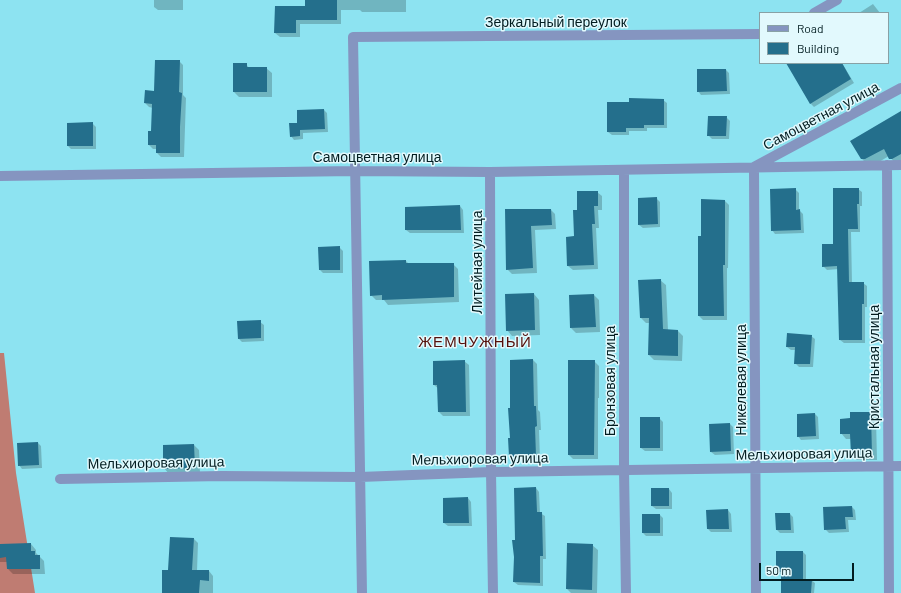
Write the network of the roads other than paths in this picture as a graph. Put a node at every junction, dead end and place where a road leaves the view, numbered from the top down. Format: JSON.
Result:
{"nodes":[{"id":1,"x":837,"y":0,"type":"edge"},
{"id":2,"x":816,"y":12,"type":"edge"},
{"id":3,"x":759,"y":34,"type":"edge"},
{"id":4,"x":901,"y":88,"type":"edge"},
{"id":5,"x":887,"y":165,"type":"junction"},
{"id":6,"x":901,"y":165,"type":"edge"},
{"id":7,"x":754,"y":167,"type":"junction"},
{"id":8,"x":624,"y":170,"type":"junction"},
{"id":9,"x":354,"y":171,"type":"junction"},
{"id":10,"x":490,"y":172,"type":"junction"},
{"id":11,"x":0,"y":176,"type":"edge"},
{"id":12,"x":888,"y":466,"type":"junction"},
{"id":13,"x":901,"y":466,"type":"edge"},
{"id":14,"x":755,"y":469,"type":"junction"},
{"id":15,"x":624,"y":470,"type":"junction"},
{"id":16,"x":491,"y":472,"type":"junction"},
{"id":17,"x":360,"y":477,"type":"junction"},
{"id":18,"x":60,"y":479,"type":"dead end"},
{"id":19,"x":362,"y":593,"type":"edge"},
{"id":20,"x":493,"y":593,"type":"edge"},
{"id":21,"x":626,"y":593,"type":"edge"},
{"id":22,"x":756,"y":593,"type":"edge"},
{"id":23,"x":889,"y":593,"type":"edge"}],
"edges":[{"from":1,"to":2,"type":"street"},
{"from":3,"to":9,"type":"street","name":"Зеркальный переулок"},
{"from":4,"to":7,"type":"street","name":"Самоцветная улица"},
{"from":5,"to":6,"type":"street","name":"Самоцветная улица"},
{"from":5,"to":7,"type":"street","name":"Самоцветная улица"},
{"from":5,"to":12,"type":"street","name":"Кристальная улица"},
{"from":7,"to":8,"type":"street","name":"Самоцветная улица"},
{"from":7,"to":14,"type":"street","name":"Никелевая улица"},
{"from":8,"to":10,"type":"street","name":"Самоцветная улица"},
{"from":8,"to":15,"type":"street","name":"Бронзовая улица"},
{"from":9,"to":10,"type":"street","name":"Самоцветная улица"},
{"from":9,"to":11,"type":"street","name":"Самоцветная улица"},
{"from":9,"to":17,"type":"street"},
{"from":10,"to":16,"type":"street","name":"Литейная улица"},
{"from":12,"to":13,"type":"street","name":"Мельхиоровая улица"},
{"from":12,"to":14,"type":"street","name":"Мельхиоровая улица"},
{"from":12,"to":23,"type":"street","name":"Кристальная улица"},
{"from":14,"to":15,"type":"street","name":"Мельхиоровая улица"},
{"from":14,"to":22,"type":"street","name":"Никелевая улица"},
{"from":15,"to":16,"type":"street","name":"Мельхиоровая улица"},
{"from":15,"to":21,"type":"street","name":"Бронзовая улица"},
{"from":16,"to":17,"type":"street","name":"Мельхиоровая улица"},
{"from":16,"to":20,"type":"street","name":"Литейная улица"},
{"from":17,"to":18,"type":"street","name":"Мельхиоровая улица"},
{"from":17,"to":19,"type":"street"}]}
